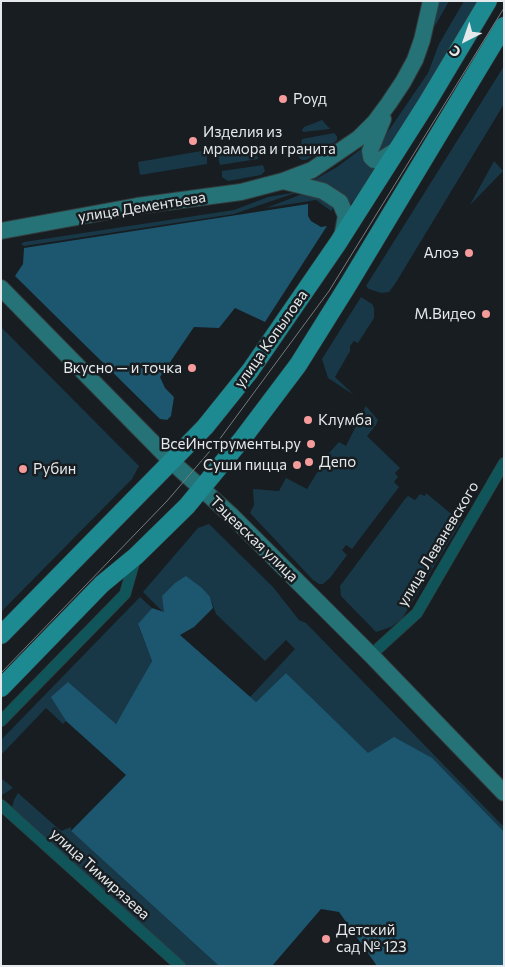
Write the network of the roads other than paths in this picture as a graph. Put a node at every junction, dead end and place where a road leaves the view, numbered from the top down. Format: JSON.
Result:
{"nodes":[{"id":1,"x":431,"y":1,"type":"edge"},
{"id":2,"x":488,"y":1,"type":"edge"},
{"id":3,"x":504,"y":26,"type":"edge"},
{"id":4,"x":389,"y":104,"type":"junction"},
{"id":5,"x":398,"y":149,"type":"junction"},
{"id":6,"x":283,"y":181,"type":"junction"},
{"id":7,"x":1,"y":231,"type":"edge"},
{"id":8,"x":342,"y":237,"type":"junction"},
{"id":9,"x":1,"y":288,"type":"edge"},
{"id":10,"x":171,"y":461,"type":"junction"},
{"id":11,"x":504,"y":463,"type":"edge"},
{"id":12,"x":202,"y":489,"type":"junction"},
{"id":13,"x":136,"y":556,"type":"junction"},
{"id":14,"x":1,"y":635,"type":"edge"},
{"id":15,"x":371,"y":655,"type":"junction"},
{"id":16,"x":1,"y":688,"type":"edge"},
{"id":17,"x":1,"y":721,"type":"edge"},
{"id":18,"x":504,"y":792,"type":"edge"},
{"id":19,"x":1,"y":805,"type":"edge"},
{"id":20,"x":180,"y":966,"type":"edge"}],
"edges":[{"from":1,"to":4,"type":"main road"},
{"from":2,"to":5,"type":"main road","name":"улица Копылова"},
{"from":3,"to":12,"type":"main road"},
{"from":4,"to":5,"type":"main road"},
{"from":4,"to":6,"type":"main road","name":"улица Дементьева"},
{"from":5,"to":8,"type":"main road","name":"улица Копылова"},
{"from":6,"to":7,"type":"main road","name":"улица Дементьева"},
{"from":6,"to":8,"type":"main road"},
{"from":8,"to":10,"type":"main road","name":"улица Копылова"},
{"from":9,"to":10,"type":"main road","name":"Тэцевская улица"},
{"from":10,"to":12,"type":"main road","name":"Тэцевская улица"},
{"from":10,"to":14,"type":"main road","name":"улица Копылова"},
{"from":11,"to":15,"type":"street","name":"улица Леваневского"},
{"from":12,"to":13,"type":"main road"},
{"from":12,"to":15,"type":"main road","name":"Тэцевская улица"},
{"from":13,"to":16,"type":"main road"},
{"from":13,"to":17,"type":"street"},
{"from":15,"to":18,"type":"main road","name":"Тэцевская улица"},
{"from":19,"to":20,"type":"street","name":"улица Тимирязева"}]}
